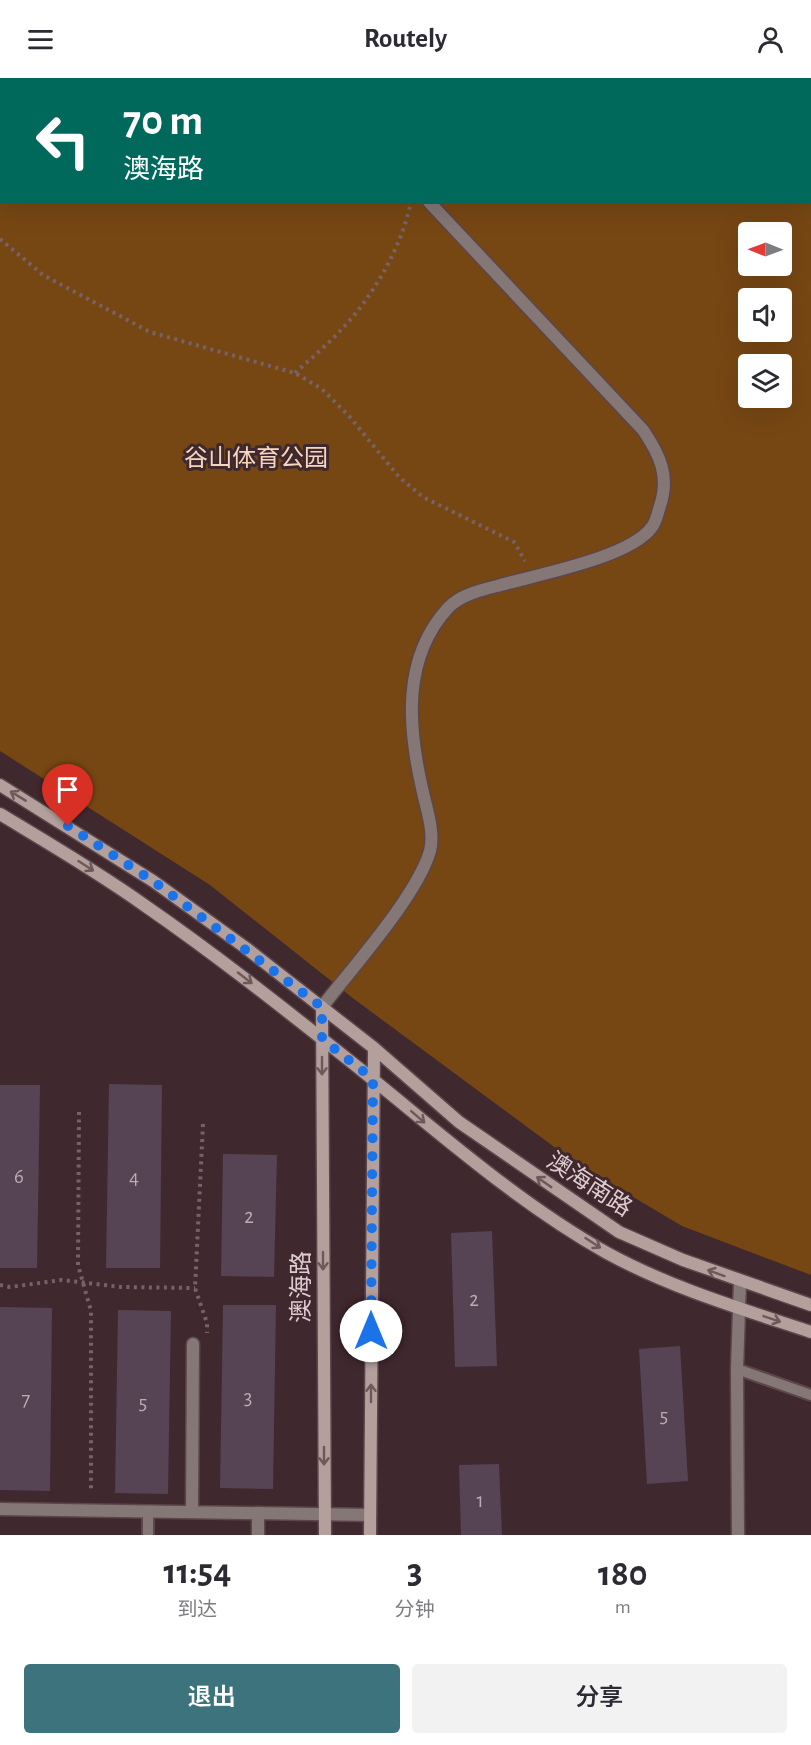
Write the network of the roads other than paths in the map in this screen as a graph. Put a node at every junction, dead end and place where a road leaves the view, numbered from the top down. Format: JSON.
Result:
{"nodes":[{"id":1,"x":431,"y":204,"type":"edge"},
{"id":2,"x":0,"y":785,"type":"edge"},
{"id":3,"x":0,"y":814,"type":"edge"},
{"id":4,"x":322,"y":1007,"type":"junction"},
{"id":5,"x":322,"y":1039,"type":"junction"},
{"id":6,"x":374,"y":1048,"type":"junction"},
{"id":7,"x":373,"y":1079,"type":"junction"},
{"id":8,"x":740,"y":1281,"type":"junction"},
{"id":9,"x":811,"y":1305,"type":"edge"},
{"id":10,"x":739,"y":1308,"type":"junction"},
{"id":11,"x":811,"y":1332,"type":"edge"},
{"id":12,"x":199,"y":1343,"type":"road end"},
{"id":13,"x":736,"y":1369,"type":"junction"},
{"id":14,"x":811,"y":1395,"type":"edge"},
{"id":15,"x":0,"y":1509,"type":"edge"},
{"id":16,"x":148,"y":1511,"type":"junction"},
{"id":17,"x":192,"y":1512,"type":"junction"},
{"id":18,"x":258,"y":1513,"type":"junction"},
{"id":19,"x":324,"y":1514,"type":"junction"},
{"id":20,"x":370,"y":1515,"type":"junction"},
{"id":21,"x":148,"y":1535,"type":"edge"},
{"id":22,"x":258,"y":1535,"type":"edge"},
{"id":23,"x":325,"y":1535,"type":"edge"},
{"id":24,"x":370,"y":1535,"type":"edge"},
{"id":25,"x":738,"y":1535,"type":"edge"}],
"edges":[{"from":1,"to":4,"type":"street"},
{"from":4,"to":2,"type":"main road","one_way":true},
{"from":3,"to":5,"type":"main road","one_way":true},
{"from":4,"to":5,"type":"main road","name":"澳海路"},
{"from":4,"to":6,"type":"main road"},
{"from":5,"to":7,"type":"main road"},
{"from":5,"to":19,"type":"main road","name":"澳海路","one_way":true},
{"from":6,"to":7,"type":"main road"},
{"from":8,"to":6,"type":"main road","name":"澳海南路","one_way":true},
{"from":7,"to":10,"type":"main road","name":"澳海南路","one_way":true},
{"from":20,"to":7,"type":"main road","one_way":true},
{"from":8,"to":9,"type":"main road","name":"澳海南路"},
{"from":8,"to":10,"type":"street"},
{"from":10,"to":11,"type":"main road","name":"澳海南路","one_way":true},
{"from":10,"to":13,"type":"street"},
{"from":12,"to":17,"type":"street"},
{"from":13,"to":14,"type":"lane"},
{"from":13,"to":25,"type":"street"},
{"from":15,"to":16,"type":"street"},
{"from":16,"to":17,"type":"street"},
{"from":16,"to":21,"type":"lane"},
{"from":17,"to":18,"type":"street"},
{"from":18,"to":19,"type":"street"},
{"from":18,"to":22,"type":"street"},
{"from":19,"to":20,"type":"street"},
{"from":19,"to":23,"type":"main road","name":"澳海路"},
{"from":20,"to":24,"type":"main road"}]}
